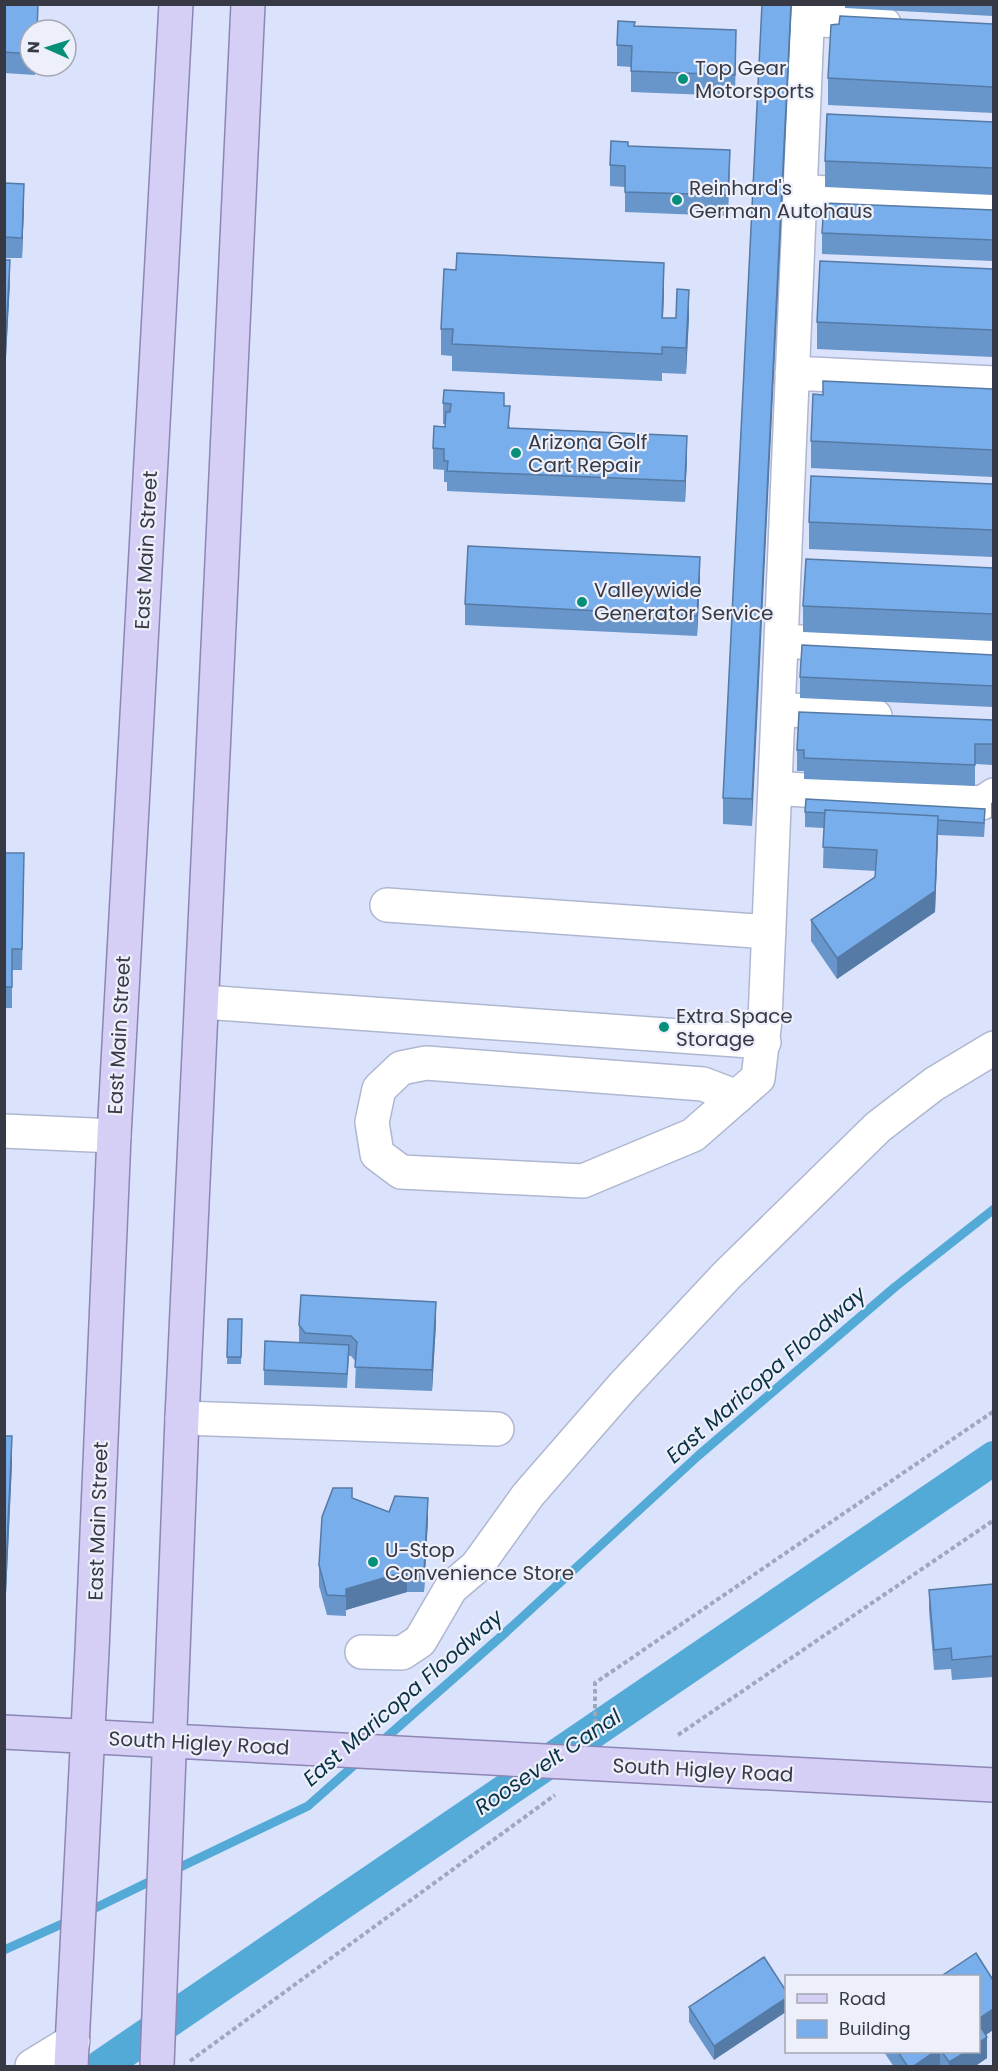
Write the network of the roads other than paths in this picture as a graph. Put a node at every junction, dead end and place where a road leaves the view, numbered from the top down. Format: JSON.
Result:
{"nodes":[{"id":1,"x":176,"y":4,"type":"edge"},
{"id":2,"x":248,"y":4,"type":"edge"},
{"id":3,"x":808,"y":12,"type":"edge"},
{"id":4,"x":912,"y":26,"type":"edge"},
{"id":5,"x":800,"y":191,"type":"junction"},
{"id":6,"x":993,"y":206,"type":"edge"},
{"id":7,"x":797,"y":265,"type":"junction"},
{"id":8,"x":832,"y":267,"type":"edge"},
{"id":9,"x":792,"y":373,"type":"junction"},
{"id":10,"x":993,"y":383,"type":"edge"},
{"id":11,"x":788,"y":479,"type":"junction"},
{"id":12,"x":822,"y":481,"type":"edge"},
{"id":13,"x":781,"y":641,"type":"junction"},
{"id":14,"x":993,"y":652,"type":"edge"},
{"id":15,"x":778,"y":709,"type":"junction"},
{"id":16,"x":910,"y":719,"type":"edge"},
{"id":17,"x":775,"y":788,"type":"junction"},
{"id":18,"x":993,"y":795,"type":"edge"},
{"id":19,"x":387,"y":905,"type":"dead end"},
{"id":20,"x":769,"y":932,"type":"junction"},
{"id":21,"x":203,"y":1002,"type":"junction"},
{"id":22,"x":764,"y":1042,"type":"junction"},
{"id":23,"x":993,"y":1048,"type":"edge"},
{"id":24,"x":737,"y":1097,"type":"junction"},
{"id":25,"x":4,"y":1131,"type":"edge"},
{"id":26,"x":114,"y":1136,"type":"junction"},
{"id":27,"x":183,"y":1418,"type":"junction"},
{"id":28,"x":497,"y":1429,"type":"dead end"},
{"id":29,"x":362,"y":1652,"type":"dead end"},
{"id":30,"x":4,"y":1732,"type":"edge"},
{"id":31,"x":88,"y":1737,"type":"junction"},
{"id":32,"x":170,"y":1742,"type":"junction"},
{"id":33,"x":993,"y":1785,"type":"edge"},
{"id":34,"x":72,"y":2054,"type":"edge"},
{"id":35,"x":166,"y":2061,"type":"edge"},
{"id":36,"x":32,"y":2067,"type":"edge"}],
"edges":[{"from":1,"to":26,"type":"main road","name":"East Main Street"},
{"from":2,"to":21,"type":"main road"},
{"from":3,"to":4,"type":"lane"},
{"from":3,"to":5,"type":"lane"},
{"from":5,"to":6,"type":"lane"},
{"from":5,"to":7,"type":"lane"},
{"from":7,"to":8,"type":"lane"},
{"from":7,"to":9,"type":"lane"},
{"from":9,"to":10,"type":"lane"},
{"from":9,"to":11,"type":"lane"},
{"from":11,"to":12,"type":"lane"},
{"from":11,"to":13,"type":"lane"},
{"from":13,"to":14,"type":"lane"},
{"from":13,"to":15,"type":"lane"},
{"from":15,"to":16,"type":"lane"},
{"from":15,"to":17,"type":"lane"},
{"from":17,"to":18,"type":"lane"},
{"from":17,"to":20,"type":"lane"},
{"from":19,"to":20,"type":"lane"},
{"from":20,"to":22,"type":"lane"},
{"from":21,"to":22,"type":"lane"},
{"from":21,"to":27,"type":"main road"},
{"from":22,"to":24,"type":"lane"},
{"from":23,"to":29,"type":"lane"},
{"from":24,"to":24,"type":"lane"},
{"from":25,"to":26,"type":"lane"},
{"from":26,"to":31,"type":"main road","name":"East Main Street"},
{"from":27,"to":28,"type":"lane"},
{"from":27,"to":32,"type":"main road"},
{"from":30,"to":31,"type":"main road","name":"South Higley Road"},
{"from":31,"to":32,"type":"main road","name":"South Higley Road"},
{"from":31,"to":34,"type":"main road","name":"East Main Street"},
{"from":32,"to":33,"type":"main road","name":"South Higley Road"},
{"from":32,"to":35,"type":"main road"},
{"from":34,"to":36,"type":"lane"}]}
